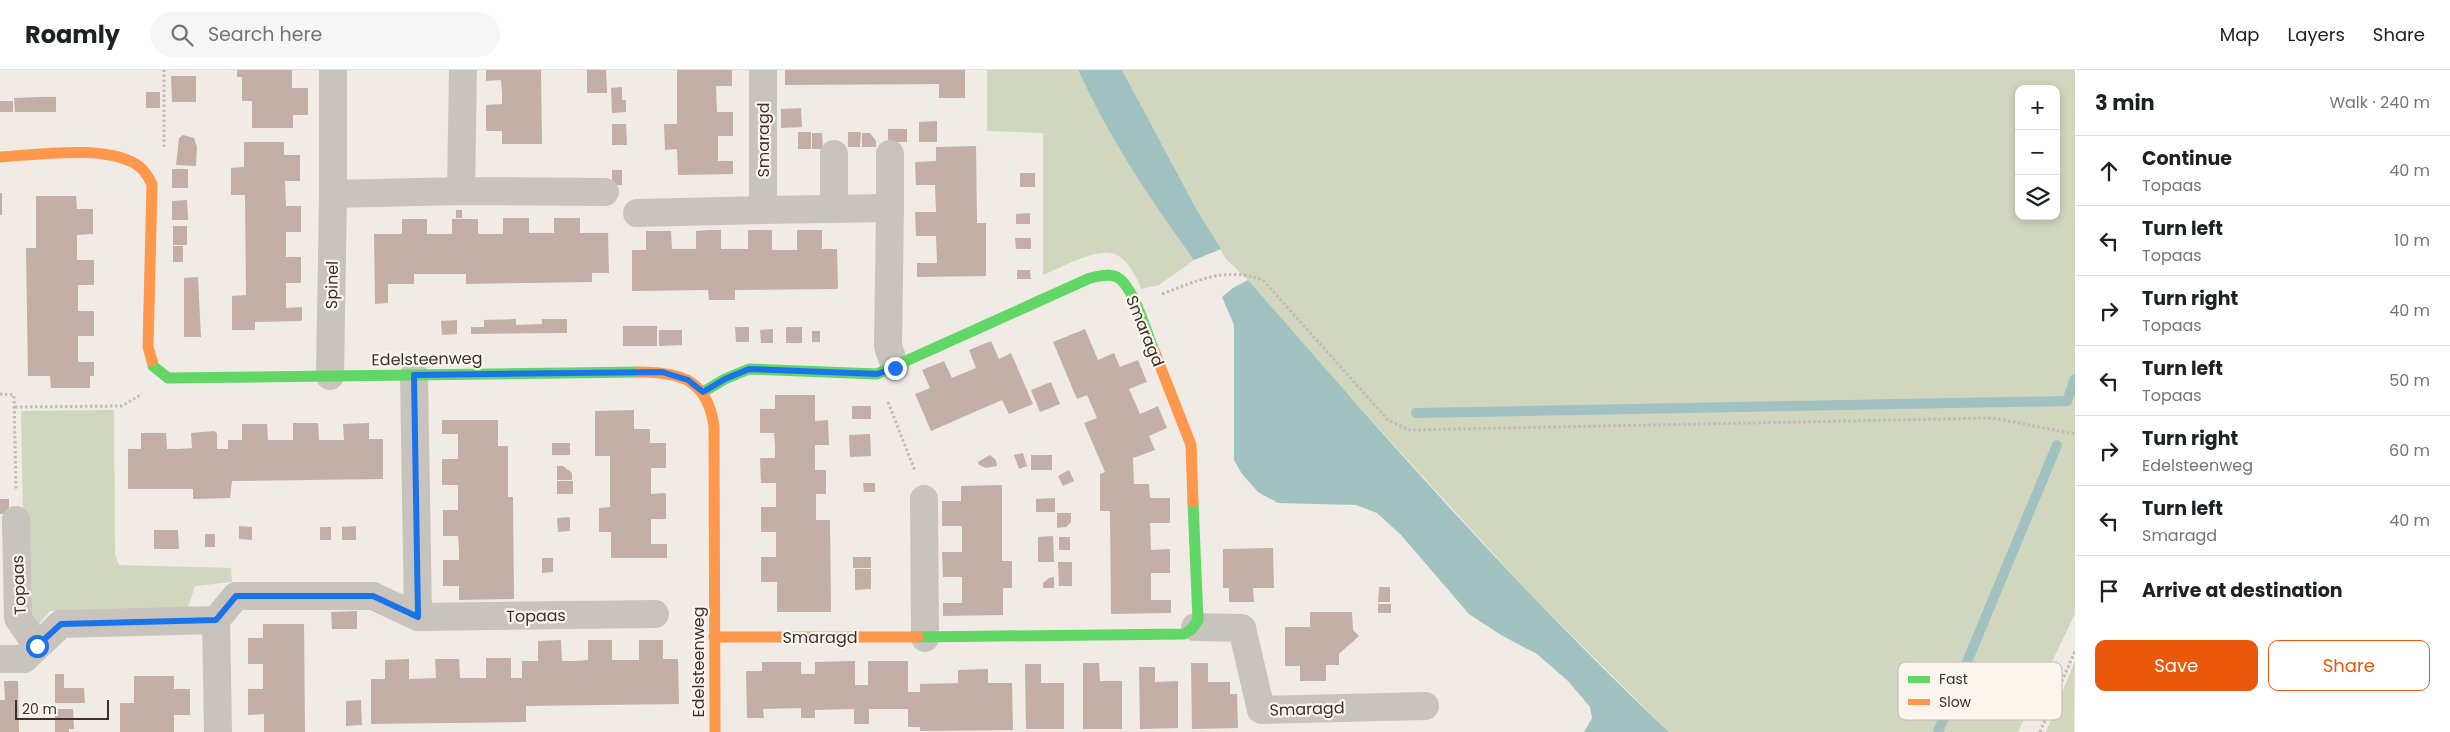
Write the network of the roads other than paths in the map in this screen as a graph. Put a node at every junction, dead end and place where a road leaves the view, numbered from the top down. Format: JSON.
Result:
{"nodes":[{"id":1,"x":333,"y":70,"type":"edge"},
{"id":2,"x":463,"y":70,"type":"edge"},
{"id":3,"x":763,"y":70,"type":"edge"},
{"id":4,"x":834,"y":154,"type":"dead end"},
{"id":5,"x":890,"y":154,"type":"dead end"},
{"id":6,"x":0,"y":157,"type":"edge"},
{"id":7,"x":461,"y":191,"type":"junction"},
{"id":8,"x":605,"y":192,"type":"dead end"},
{"id":9,"x":334,"y":194,"type":"junction"},
{"id":10,"x":890,"y":208,"type":"junction"},
{"id":11,"x":834,"y":209,"type":"junction"},
{"id":12,"x":763,"y":210,"type":"junction"},
{"id":13,"x":637,"y":213,"type":"dead end"},
{"id":14,"x":886,"y":371,"type":"junction"},
{"id":15,"x":414,"y":375,"type":"junction"},
{"id":16,"x":330,"y":376,"type":"junction"},
{"id":17,"x":703,"y":392,"type":"junction"},
{"id":18,"x":924,"y":499,"type":"road end"},
{"id":19,"x":16,"y":520,"type":"road end"},
{"id":20,"x":655,"y":614,"type":"dead end"},
{"id":21,"x":418,"y":617,"type":"junction"},
{"id":22,"x":216,"y":620,"type":"junction"},
{"id":23,"x":1195,"y":627,"type":"junction"},
{"id":24,"x":714,"y":637,"type":"junction"},
{"id":25,"x":925,"y":638,"type":"junction"},
{"id":26,"x":37,"y":646,"type":"junction"},
{"id":27,"x":0,"y":659,"type":"edge"},
{"id":28,"x":1425,"y":706,"type":"dead end"},
{"id":29,"x":218,"y":732,"type":"edge"},
{"id":30,"x":715,"y":732,"type":"edge"}],
"edges":[{"from":1,"to":9,"type":"street","name":"Spinel"},
{"from":2,"to":7,"type":"street"},
{"from":3,"to":12,"type":"street","name":"Smaragd"},
{"from":4,"to":11,"type":"street"},
{"from":5,"to":10,"type":"street"},
{"from":6,"to":16,"type":"street","name":"Edelsteenweg"},
{"from":7,"to":8,"type":"street"},
{"from":7,"to":9,"type":"street"},
{"from":9,"to":16,"type":"street","name":"Spinel"},
{"from":10,"to":11,"type":"street"},
{"from":10,"to":14,"type":"street"},
{"from":11,"to":12,"type":"street"},
{"from":12,"to":13,"type":"street"},
{"from":14,"to":17,"type":"street","name":"Smaragd"},
{"from":14,"to":23,"type":"street","name":"Smaragd"},
{"from":15,"to":16,"type":"street","name":"Edelsteenweg"},
{"from":15,"to":17,"type":"street","name":"Edelsteenweg"},
{"from":15,"to":21,"type":"street"},
{"from":17,"to":24,"type":"street","name":"Edelsteenweg"},
{"from":18,"to":25,"type":"street"},
{"from":19,"to":26,"type":"street","name":"Topaas"},
{"from":20,"to":21,"type":"street","name":"Topaas"},
{"from":21,"to":22,"type":"street","name":"Topaas"},
{"from":22,"to":26,"type":"street"},
{"from":22,"to":29,"type":"street"},
{"from":23,"to":25,"type":"street","name":"Smaragd"},
{"from":23,"to":28,"type":"street","name":"Smaragd"},
{"from":24,"to":25,"type":"street","name":"Smaragd"},
{"from":24,"to":30,"type":"street","name":"Edelsteenweg"},
{"from":26,"to":27,"type":"street"}]}
